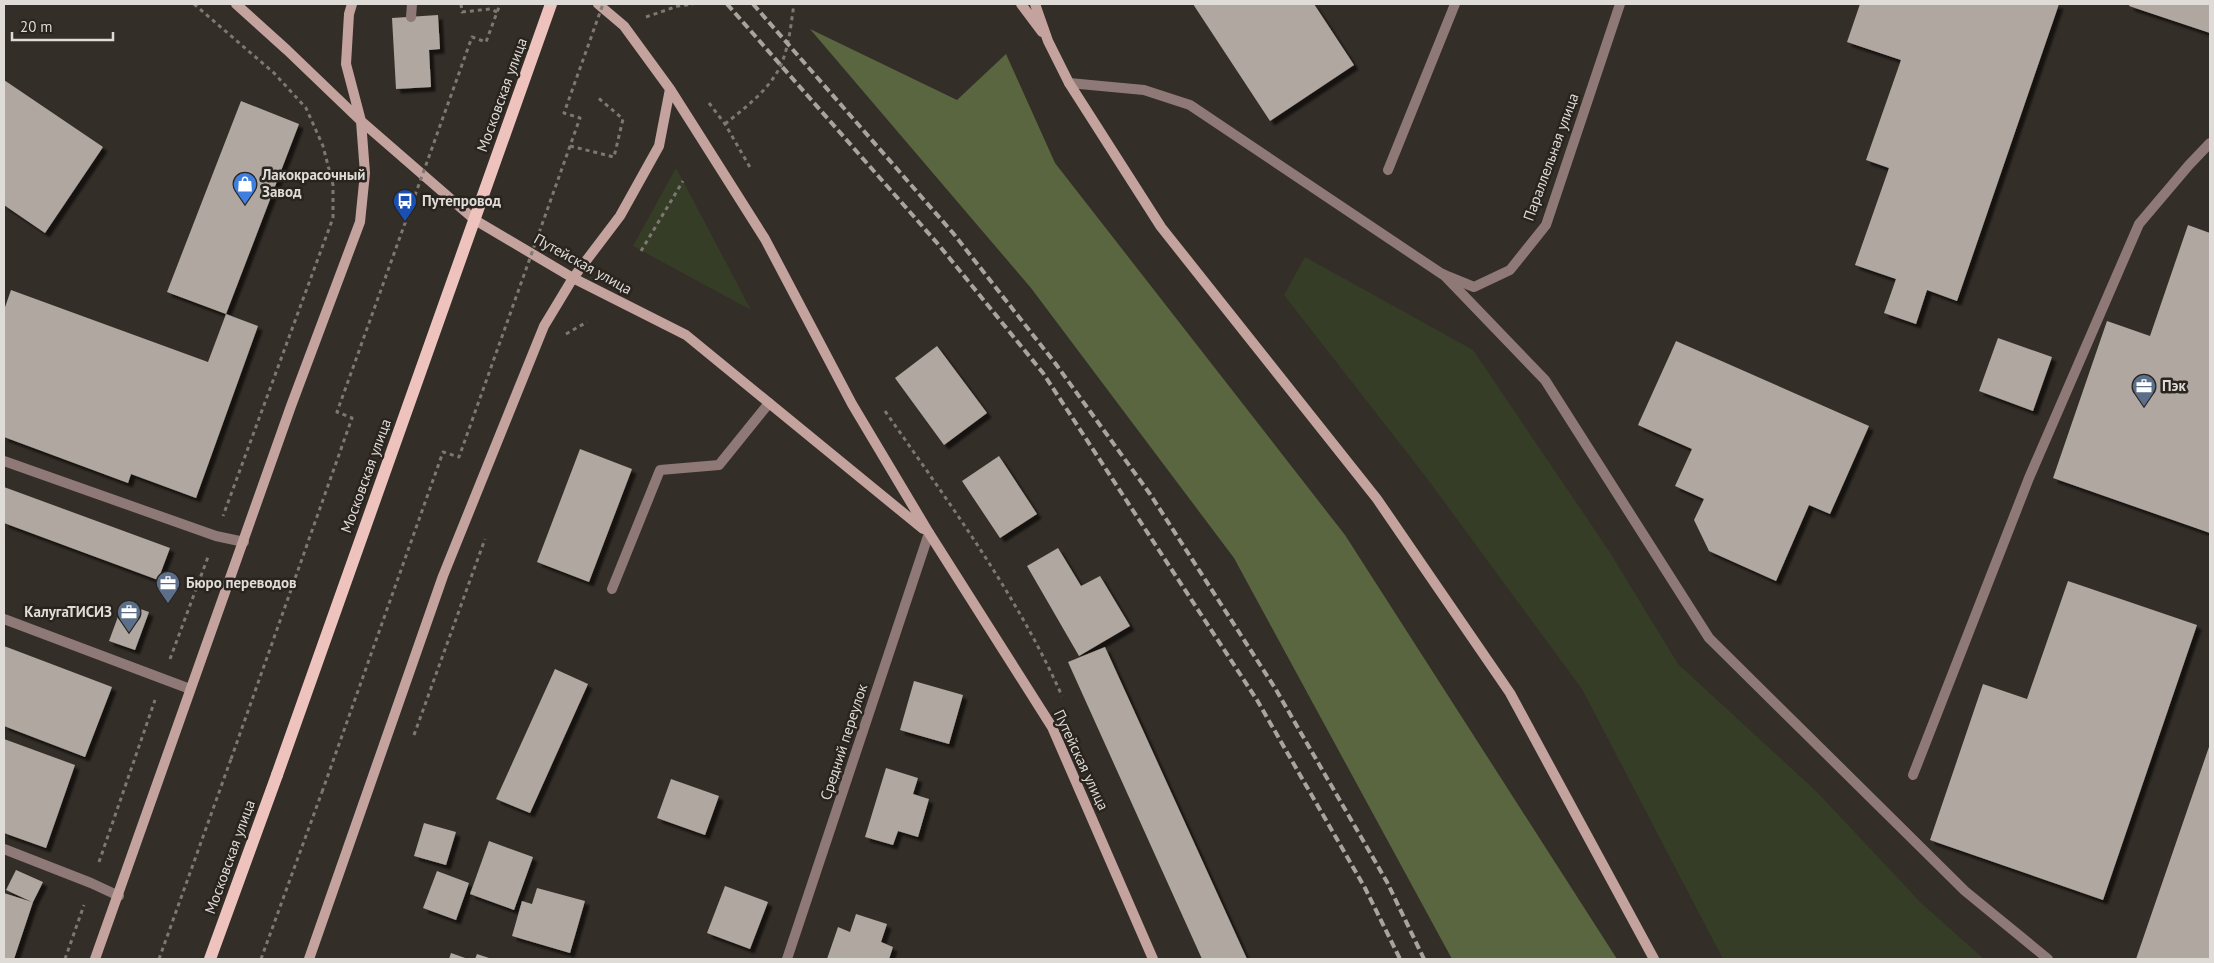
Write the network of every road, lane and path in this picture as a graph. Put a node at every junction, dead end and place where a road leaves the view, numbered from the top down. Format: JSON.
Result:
{"nodes":[{"id":1,"x":194,"y":4,"type":"edge"},
{"id":2,"x":236,"y":4,"type":"edge"},
{"id":3,"x":352,"y":4,"type":"edge"},
{"id":4,"x":412,"y":4,"type":"edge"},
{"id":5,"x":461,"y":4,"type":"edge"},
{"id":6,"x":500,"y":4,"type":"edge"},
{"id":7,"x":552,"y":4,"type":"edge"},
{"id":8,"x":598,"y":4,"type":"edge"},
{"id":9,"x":603,"y":4,"type":"edge"},
{"id":10,"x":693,"y":4,"type":"edge"},
{"id":11,"x":794,"y":4,"type":"edge"},
{"id":12,"x":1021,"y":4,"type":"edge"},
{"id":13,"x":1036,"y":4,"type":"edge"},
{"id":14,"x":1455,"y":4,"type":"edge"},
{"id":15,"x":1620,"y":4,"type":"edge"},
{"id":16,"x":212,"y":9,"type":"dead end"},
{"id":17,"x":497,"y":12,"type":"junction"},
{"id":18,"x":207,"y":15,"type":"junction"},
{"id":19,"x":411,"y":17,"type":"dead end"},
{"id":20,"x":648,"y":26,"type":"dead end"},
{"id":21,"x":1048,"y":41,"type":"junction"},
{"id":22,"x":1069,"y":83,"type":"junction"},
{"id":23,"x":670,"y":89,"type":"junction"},
{"id":24,"x":596,"y":96,"type":"dead end"},
{"id":25,"x":707,"y":102,"type":"dead end"},
{"id":26,"x":360,"y":122,"type":"junction"},
{"id":27,"x":725,"y":124,"type":"junction"},
{"id":28,"x":2210,"y":143,"type":"edge"},
{"id":29,"x":570,"y":146,"type":"junction"},
{"id":30,"x":1388,"y":170,"type":"dead end"},
{"id":31,"x":755,"y":176,"type":"dead end"},
{"id":32,"x":683,"y":181,"type":"dead end"},
{"id":33,"x":641,"y":251,"type":"dead end"},
{"id":34,"x":1442,"y":274,"type":"junction"},
{"id":35,"x":573,"y":278,"type":"junction"},
{"id":36,"x":587,"y":322,"type":"dead end"},
{"id":37,"x":560,"y":338,"type":"dead end"},
{"id":38,"x":769,"y":403,"type":"junction"},
{"id":39,"x":880,"y":403,"type":"dead end"},
{"id":40,"x":4,"y":461,"type":"edge"},
{"id":41,"x":928,"y":533,"type":"junction"},
{"id":42,"x":216,"y":536,"type":"junction"},
{"id":43,"x":485,"y":538,"type":"dead end"},
{"id":44,"x":244,"y":542,"type":"junction"},
{"id":45,"x":612,"y":589,"type":"dead end"},
{"id":46,"x":4,"y":619,"type":"edge"},
{"id":47,"x":163,"y":678,"type":"junction"},
{"id":48,"x":190,"y":689,"type":"junction"},
{"id":49,"x":1063,"y":699,"type":"dead end"},
{"id":50,"x":412,"y":743,"type":"dead end"},
{"id":51,"x":1914,"y":775,"type":"dead end"},
{"id":52,"x":4,"y":849,"type":"edge"},
{"id":53,"x":92,"y":883,"type":"junction"},
{"id":54,"x":119,"y":896,"type":"junction"},
{"id":55,"x":65,"y":959,"type":"edge"},
{"id":56,"x":95,"y":959,"type":"edge"},
{"id":57,"x":158,"y":959,"type":"edge"},
{"id":58,"x":210,"y":959,"type":"edge"},
{"id":59,"x":262,"y":959,"type":"edge"},
{"id":60,"x":309,"y":959,"type":"edge"},
{"id":61,"x":788,"y":959,"type":"edge"},
{"id":62,"x":1153,"y":959,"type":"edge"},
{"id":63,"x":1654,"y":959,"type":"edge"},
{"id":64,"x":2048,"y":959,"type":"edge"}],
"edges":[{"from":1,"to":18,"type":"path"},
{"from":2,"to":26,"type":"main road","name":"Путейская улица"},
{"from":3,"to":26,"type":"main road"},
{"from":4,"to":19,"type":"street"},
{"from":5,"to":17,"type":"path"},
{"from":6,"to":17,"type":"path","bridge":true},
{"from":7,"to":58,"type":"main road","name":"Московская улица","bridge":true},
{"from":8,"to":23,"type":"main road","name":"Путейская улица"},
{"from":9,"to":29,"type":"path","bridge":true},
{"from":10,"to":20,"type":"path"},
{"from":11,"to":27,"type":"path"},
{"from":12,"to":21,"type":"main road"},
{"from":13,"to":21,"type":"main road"},
{"from":14,"to":30,"type":"street"},
{"from":15,"to":34,"type":"street","name":"Параллельная улица"},
{"from":16,"to":18,"type":"path"},
{"from":17,"to":57,"type":"path","bridge":true},
{"from":18,"to":42,"type":"path"},
{"from":21,"to":22,"type":"main road"},
{"from":22,"to":34,"type":"street"},
{"from":22,"to":63,"type":"main road"},
{"from":23,"to":35,"type":"main road"},
{"from":23,"to":41,"type":"main road","name":"Путейская улица"},
{"from":24,"to":29,"type":"path"},
{"from":25,"to":27,"type":"path"},
{"from":26,"to":35,"type":"main road","name":"Путейская улица"},
{"from":26,"to":44,"type":"main road"},
{"from":27,"to":31,"type":"path"},
{"from":28,"to":51,"type":"street"},
{"from":29,"to":59,"type":"path","bridge":true},
{"from":32,"to":33,"type":"path"},
{"from":34,"to":64,"type":"street"},
{"from":35,"to":38,"type":"main road","name":"Путейская улица"},
{"from":35,"to":60,"type":"main road"},
{"from":36,"to":37,"type":"path"},
{"from":38,"to":41,"type":"main road","name":"Путейская улица"},
{"from":38,"to":45,"type":"street"},
{"from":39,"to":49,"type":"path"},
{"from":40,"to":42,"type":"street"},
{"from":41,"to":61,"type":"street","name":"Средний переулок"},
{"from":41,"to":62,"type":"main road","name":"Путейская улица"},
{"from":42,"to":44,"type":"street"},
{"from":42,"to":47,"type":"path"},
{"from":43,"to":50,"type":"path"},
{"from":44,"to":48,"type":"main road"},
{"from":46,"to":47,"type":"street"},
{"from":47,"to":48,"type":"street"},
{"from":47,"to":53,"type":"path"},
{"from":48,"to":54,"type":"main road"},
{"from":52,"to":53,"type":"street"},
{"from":53,"to":54,"type":"street"},
{"from":53,"to":55,"type":"path"},
{"from":54,"to":56,"type":"main road"}]}
